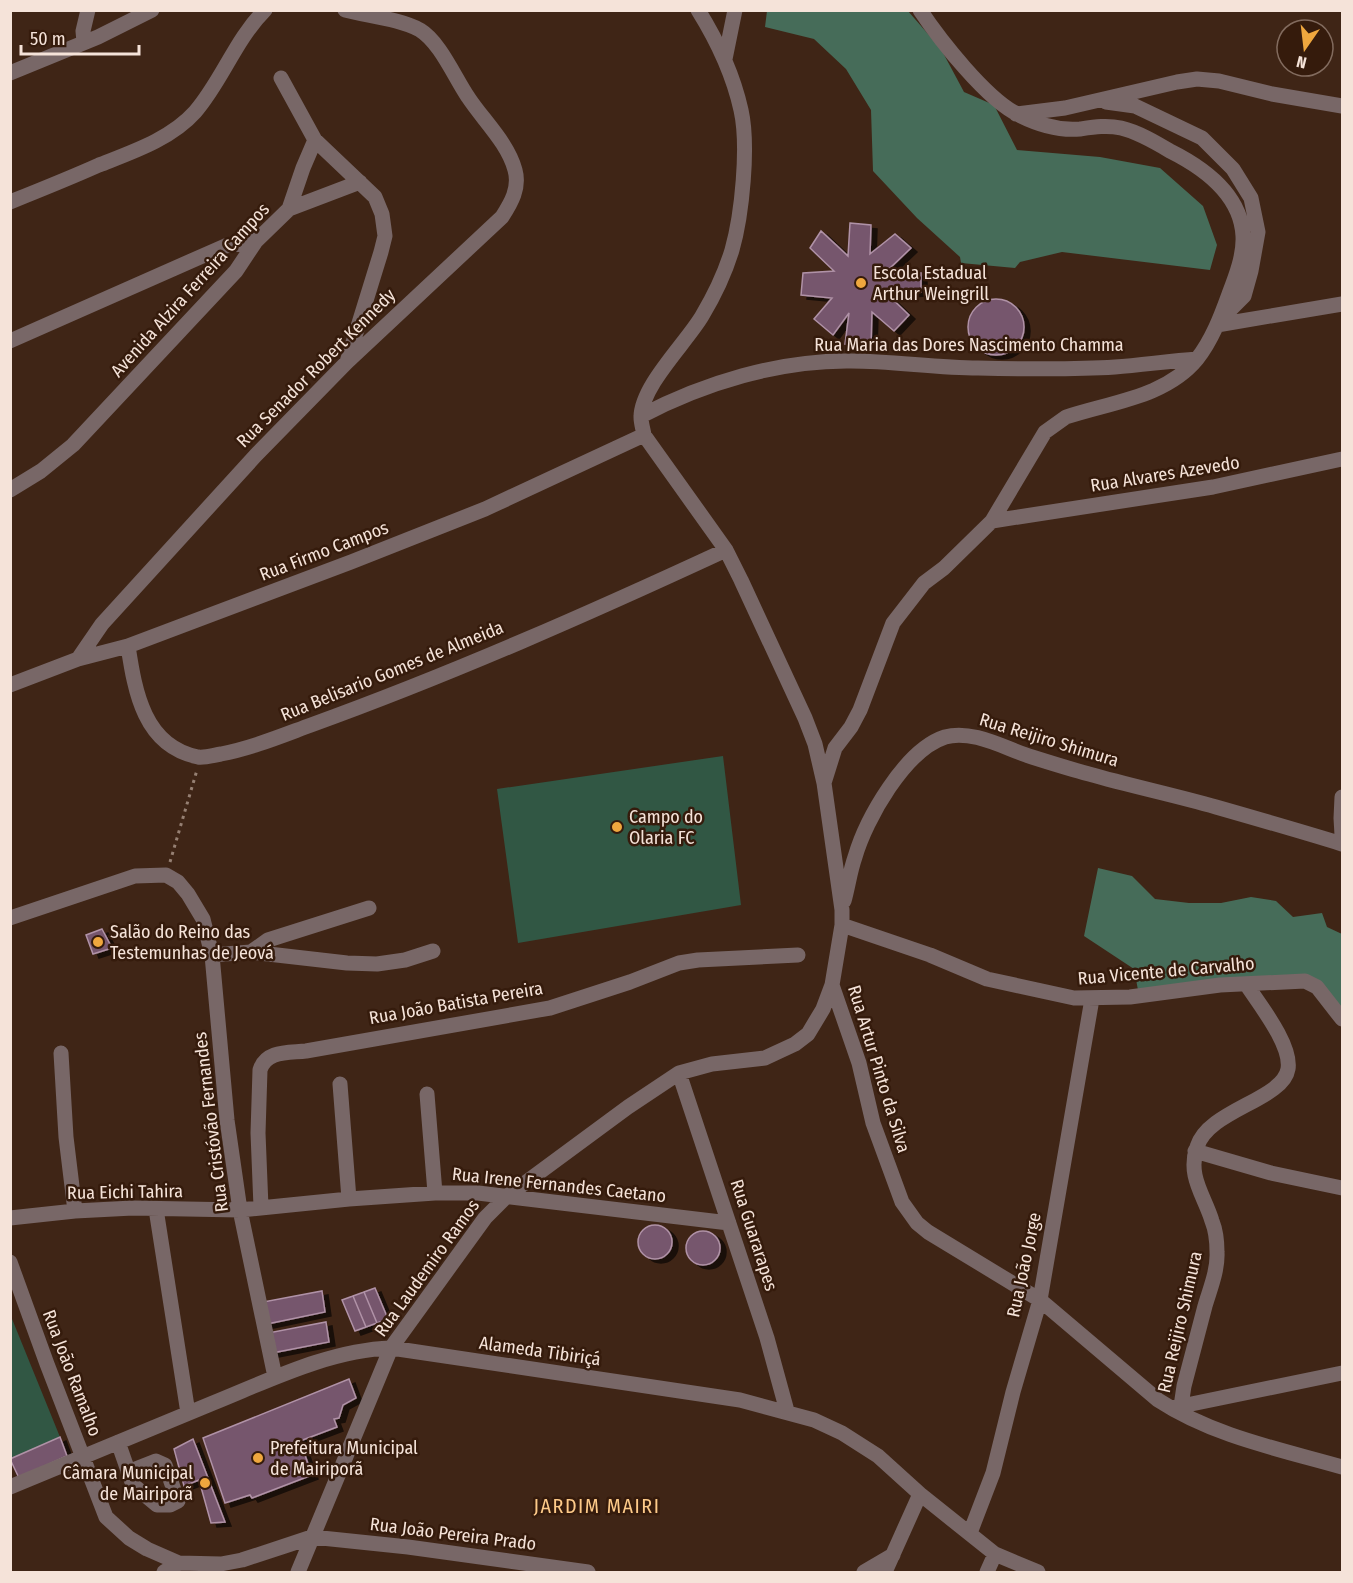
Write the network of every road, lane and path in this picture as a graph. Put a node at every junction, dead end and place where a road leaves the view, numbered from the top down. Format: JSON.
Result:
{"nodes":[{"id":1,"x":88,"y":10,"type":"edge"},
{"id":2,"x":152,"y":10,"type":"edge"},
{"id":3,"x":265,"y":10,"type":"edge"},
{"id":4,"x":345,"y":10,"type":"edge"},
{"id":5,"x":698,"y":10,"type":"edge"},
{"id":6,"x":735,"y":10,"type":"edge"},
{"id":7,"x":920,"y":10,"type":"edge"},
{"id":8,"x":84,"y":42,"type":"junction"},
{"id":9,"x":725,"y":59,"type":"junction"},
{"id":10,"x":10,"y":73,"type":"edge"},
{"id":11,"x":281,"y":78,"type":"dead end"},
{"id":12,"x":1094,"y":101,"type":"junction"},
{"id":13,"x":1342,"y":106,"type":"edge"},
{"id":14,"x":1016,"y":114,"type":"junction"},
{"id":15,"x":315,"y":140,"type":"junction"},
{"id":16,"x":360,"y":182,"type":"junction"},
{"id":17,"x":10,"y":202,"type":"edge"},
{"id":18,"x":290,"y":209,"type":"junction"},
{"id":19,"x":256,"y":241,"type":"junction"},
{"id":20,"x":1342,"y":304,"type":"edge"},
{"id":21,"x":1217,"y":323,"type":"junction"},
{"id":22,"x":10,"y":341,"type":"edge"},
{"id":23,"x":1197,"y":359,"type":"junction"},
{"id":24,"x":347,"y":362,"type":"junction"},
{"id":25,"x":641,"y":416,"type":"junction"},
{"id":26,"x":644,"y":435,"type":"junction"},
{"id":27,"x":1342,"y":459,"type":"edge"},
{"id":28,"x":10,"y":490,"type":"edge"},
{"id":29,"x":992,"y":521,"type":"junction"},
{"id":30,"x":726,"y":550,"type":"junction"},
{"id":31,"x":128,"y":646,"type":"junction"},
{"id":32,"x":78,"y":659,"type":"junction"},
{"id":33,"x":10,"y":685,"type":"edge"},
{"id":34,"x":201,"y":758,"type":"junction"},
{"id":35,"x":824,"y":783,"type":"junction"},
{"id":36,"x":1342,"y":797,"type":"edge"},
{"id":37,"x":1342,"y":835,"type":"edge"},
{"id":38,"x":1342,"y":844,"type":"edge"},
{"id":39,"x":166,"y":875,"type":"junction"},
{"id":40,"x":369,"y":908,"type":"dead end"},
{"id":41,"x":842,"y":917,"type":"junction"},
{"id":42,"x":10,"y":918,"type":"edge"},
{"id":43,"x":433,"y":951,"type":"dead end"},
{"id":44,"x":252,"y":952,"type":"junction"},
{"id":45,"x":212,"y":955,"type":"junction"},
{"id":46,"x":798,"y":955,"type":"dead end"},
{"id":47,"x":1246,"y":984,"type":"junction"},
{"id":48,"x":832,"y":986,"type":"junction"},
{"id":49,"x":1092,"y":999,"type":"junction"},
{"id":50,"x":1342,"y":1019,"type":"edge"},
{"id":51,"x":60,"y":1053,"type":"dead end"},
{"id":52,"x":679,"y":1073,"type":"junction"},
{"id":53,"x":340,"y":1084,"type":"dead end"},
{"id":54,"x":427,"y":1094,"type":"dead end"},
{"id":55,"x":1195,"y":1151,"type":"junction"},
{"id":56,"x":1342,"y":1188,"type":"edge"},
{"id":57,"x":435,"y":1193,"type":"junction"},
{"id":58,"x":506,"y":1197,"type":"junction"},
{"id":59,"x":349,"y":1199,"type":"junction"},
{"id":60,"x":261,"y":1207,"type":"junction"},
{"id":61,"x":156,"y":1209,"type":"junction"},
{"id":62,"x":240,"y":1210,"type":"junction"},
{"id":63,"x":75,"y":1211,"type":"junction"},
{"id":64,"x":10,"y":1218,"type":"edge"},
{"id":65,"x":729,"y":1223,"type":"junction"},
{"id":66,"x":10,"y":1262,"type":"edge"},
{"id":67,"x":1040,"y":1300,"type":"junction"},
{"id":68,"x":391,"y":1348,"type":"junction"},
{"id":69,"x":1342,"y":1373,"type":"edge"},
{"id":70,"x":275,"y":1377,"type":"junction"},
{"id":71,"x":1176,"y":1407,"type":"junction"},
{"id":72,"x":787,"y":1411,"type":"junction"},
{"id":73,"x":188,"y":1413,"type":"junction"},
{"id":74,"x":118,"y":1442,"type":"junction"},
{"id":75,"x":83,"y":1457,"type":"junction"},
{"id":76,"x":1342,"y":1467,"type":"edge"},
{"id":77,"x":128,"y":1472,"type":"dead end"},
{"id":78,"x":10,"y":1487,"type":"edge"},
{"id":79,"x":920,"y":1494,"type":"junction"},
{"id":80,"x":970,"y":1533,"type":"junction"},
{"id":81,"x":312,"y":1538,"type":"junction"},
{"id":82,"x":995,"y":1554,"type":"junction"},
{"id":83,"x":893,"y":1555,"type":"junction"},
{"id":84,"x":179,"y":1563,"type":"junction"},
{"id":85,"x":164,"y":1572,"type":"edge"},
{"id":86,"x":298,"y":1572,"type":"edge"},
{"id":87,"x":588,"y":1572,"type":"edge"},
{"id":88,"x":864,"y":1572,"type":"edge"},
{"id":89,"x":885,"y":1572,"type":"edge"},
{"id":90,"x":987,"y":1572,"type":"edge"},
{"id":91,"x":1038,"y":1572,"type":"edge"}],
"edges":[{"from":1,"to":8,"type":"street"},
{"from":2,"to":8,"type":"street"},
{"from":3,"to":17,"type":"street"},
{"from":4,"to":24,"type":"street","name":"Rua Senador Robert Kennedy"},
{"from":5,"to":9,"type":"street"},
{"from":6,"to":9,"type":"street"},
{"from":7,"to":14,"type":"street"},
{"from":8,"to":10,"type":"street"},
{"from":9,"to":25,"type":"street"},
{"from":11,"to":15,"type":"street"},
{"from":12,"to":13,"type":"street"},
{"from":12,"to":14,"type":"street"},
{"from":12,"to":21,"type":"street"},
{"from":14,"to":21,"type":"street"},
{"from":15,"to":16,"type":"street"},
{"from":15,"to":18,"type":"street","name":"Avenida Alzira Ferreira Campos"},
{"from":16,"to":18,"type":"street"},
{"from":16,"to":24,"type":"street"},
{"from":18,"to":19,"type":"street","name":"Avenida Alzira Ferreira Campos"},
{"from":19,"to":22,"type":"street"},
{"from":19,"to":28,"type":"street","name":"Avenida Alzira Ferreira Campos"},
{"from":20,"to":21,"type":"street"},
{"from":21,"to":23,"type":"street"},
{"from":23,"to":25,"type":"street","name":"Rua Maria das Dores Nascimento Chamma"},
{"from":23,"to":29,"type":"street"},
{"from":24,"to":32,"type":"street","name":"Rua Senador Robert Kennedy"},
{"from":25,"to":26,"type":"street"},
{"from":26,"to":30,"type":"street","name":"Rua Artur Pinto da Silva"},
{"from":26,"to":31,"type":"street","name":"Rua Firmo Campos"},
{"from":27,"to":29,"type":"street","name":"Rua Alvares Azevedo"},
{"from":29,"to":35,"type":"street"},
{"from":30,"to":34,"type":"street","name":"Rua Belisario Gomes de Almeida"},
{"from":30,"to":35,"type":"street","name":"Rua Artur Pinto da Silva"},
{"from":31,"to":32,"type":"street","name":"Rua Firmo Campos"},
{"from":31,"to":34,"type":"street"},
{"from":32,"to":33,"type":"street","name":"Rua Firmo Campos"},
{"from":34,"to":39,"type":"path"},
{"from":35,"to":41,"type":"street","name":"Rua Artur Pinto da Silva"},
{"from":36,"to":37,"type":"street"},
{"from":38,"to":41,"type":"street","name":"Rua Reijiro Shimura"},
{"from":39,"to":42,"type":"street"},
{"from":39,"to":45,"type":"street","name":"Rua Cristóvão Fernandes"},
{"from":40,"to":44,"type":"street"},
{"from":41,"to":48,"type":"street","name":"Rua Artur Pinto da Silva"},
{"from":41,"to":49,"type":"street","name":"Rua Vicente de Carvalho"},
{"from":43,"to":44,"type":"street"},
{"from":44,"to":45,"type":"street"},
{"from":45,"to":62,"type":"street","name":"Rua Cristóvão Fernandes"},
{"from":46,"to":60,"type":"street","name":"Rua João Batista Pereira"},
{"from":47,"to":49,"type":"street","name":"Rua Vicente de Carvalho"},
{"from":47,"to":50,"type":"street","name":"Rua Vicente de Carvalho"},
{"from":47,"to":55,"type":"street"},
{"from":48,"to":52,"type":"street","name":"Rua Laudemiro Ramos"},
{"from":48,"to":67,"type":"street","name":"Rua Artur Pinto da Silva"},
{"from":49,"to":67,"type":"street","name":"Rua João Jorge"},
{"from":51,"to":63,"type":"street"},
{"from":52,"to":58,"type":"street","name":"Rua Laudemiro Ramos"},
{"from":52,"to":65,"type":"street","name":"Rua Guararapes"},
{"from":53,"to":59,"type":"street"},
{"from":54,"to":57,"type":"street"},
{"from":55,"to":56,"type":"street"},
{"from":55,"to":71,"type":"street","name":"Rua Reijiro Shimura"},
{"from":57,"to":58,"type":"street","name":"Rua Irene Fernandes Caetano"},
{"from":57,"to":59,"type":"street","name":"Rua Irene Fernandes Caetano"},
{"from":58,"to":65,"type":"street","name":"Rua Irene Fernandes Caetano"},
{"from":58,"to":68,"type":"street","name":"Rua Laudemiro Ramos"},
{"from":59,"to":60,"type":"street","name":"Rua Irene Fernandes Caetano"},
{"from":60,"to":62,"type":"street","name":"Rua Irene Fernandes Caetano"},
{"from":61,"to":62,"type":"street","name":"Rua Eichi Tahira"},
{"from":61,"to":63,"type":"street","name":"Rua Eichi Tahira"},
{"from":61,"to":73,"type":"street"},
{"from":62,"to":70,"type":"street","name":"Rua Cristóvão Fernandes"},
{"from":63,"to":64,"type":"street","name":"Rua Eichi Tahira"},
{"from":65,"to":72,"type":"street","name":"Rua Guararapes"},
{"from":66,"to":75,"type":"street","name":"Rua João Ramalho"},
{"from":67,"to":71,"type":"street","name":"Rua Artur Pinto da Silva"},
{"from":67,"to":80,"type":"street","name":"Rua João Jorge"},
{"from":68,"to":70,"type":"street","name":"Alameda Tibiriçá"},
{"from":68,"to":72,"type":"street","name":"Alameda Tibiriçá"},
{"from":68,"to":81,"type":"street","name":"Rua Laudemiro Ramos"},
{"from":69,"to":71,"type":"street"},
{"from":70,"to":73,"type":"street","name":"Alameda Tibiriçá"},
{"from":71,"to":76,"type":"street","name":"Rua Artur Pinto da Silva"},
{"from":72,"to":79,"type":"street","name":"Alameda Tibiriçá"},
{"from":73,"to":74,"type":"street","name":"Alameda Tibiriçá"},
{"from":74,"to":75,"type":"street","name":"Alameda Tibiriçá"},
{"from":74,"to":77,"type":"street"},
{"from":75,"to":78,"type":"street","name":"Alameda Tibiriçá"},
{"from":75,"to":84,"type":"street","name":"Rua João Ramalho"},
{"from":79,"to":80,"type":"street","name":"Alameda Tibiriçá"},
{"from":79,"to":83,"type":"street"},
{"from":80,"to":82,"type":"street","name":"Alameda Tibiriçá"},
{"from":81,"to":84,"type":"street"},
{"from":81,"to":86,"type":"street","name":"Rua Laudemiro Ramos"},
{"from":81,"to":87,"type":"street","name":"Rua João Pereira Prado"},
{"from":82,"to":90,"type":"street"},
{"from":82,"to":91,"type":"street","name":"Alameda Tibiriçá"},
{"from":83,"to":88,"type":"street"},
{"from":83,"to":89,"type":"street"},
{"from":84,"to":85,"type":"street"}]}
